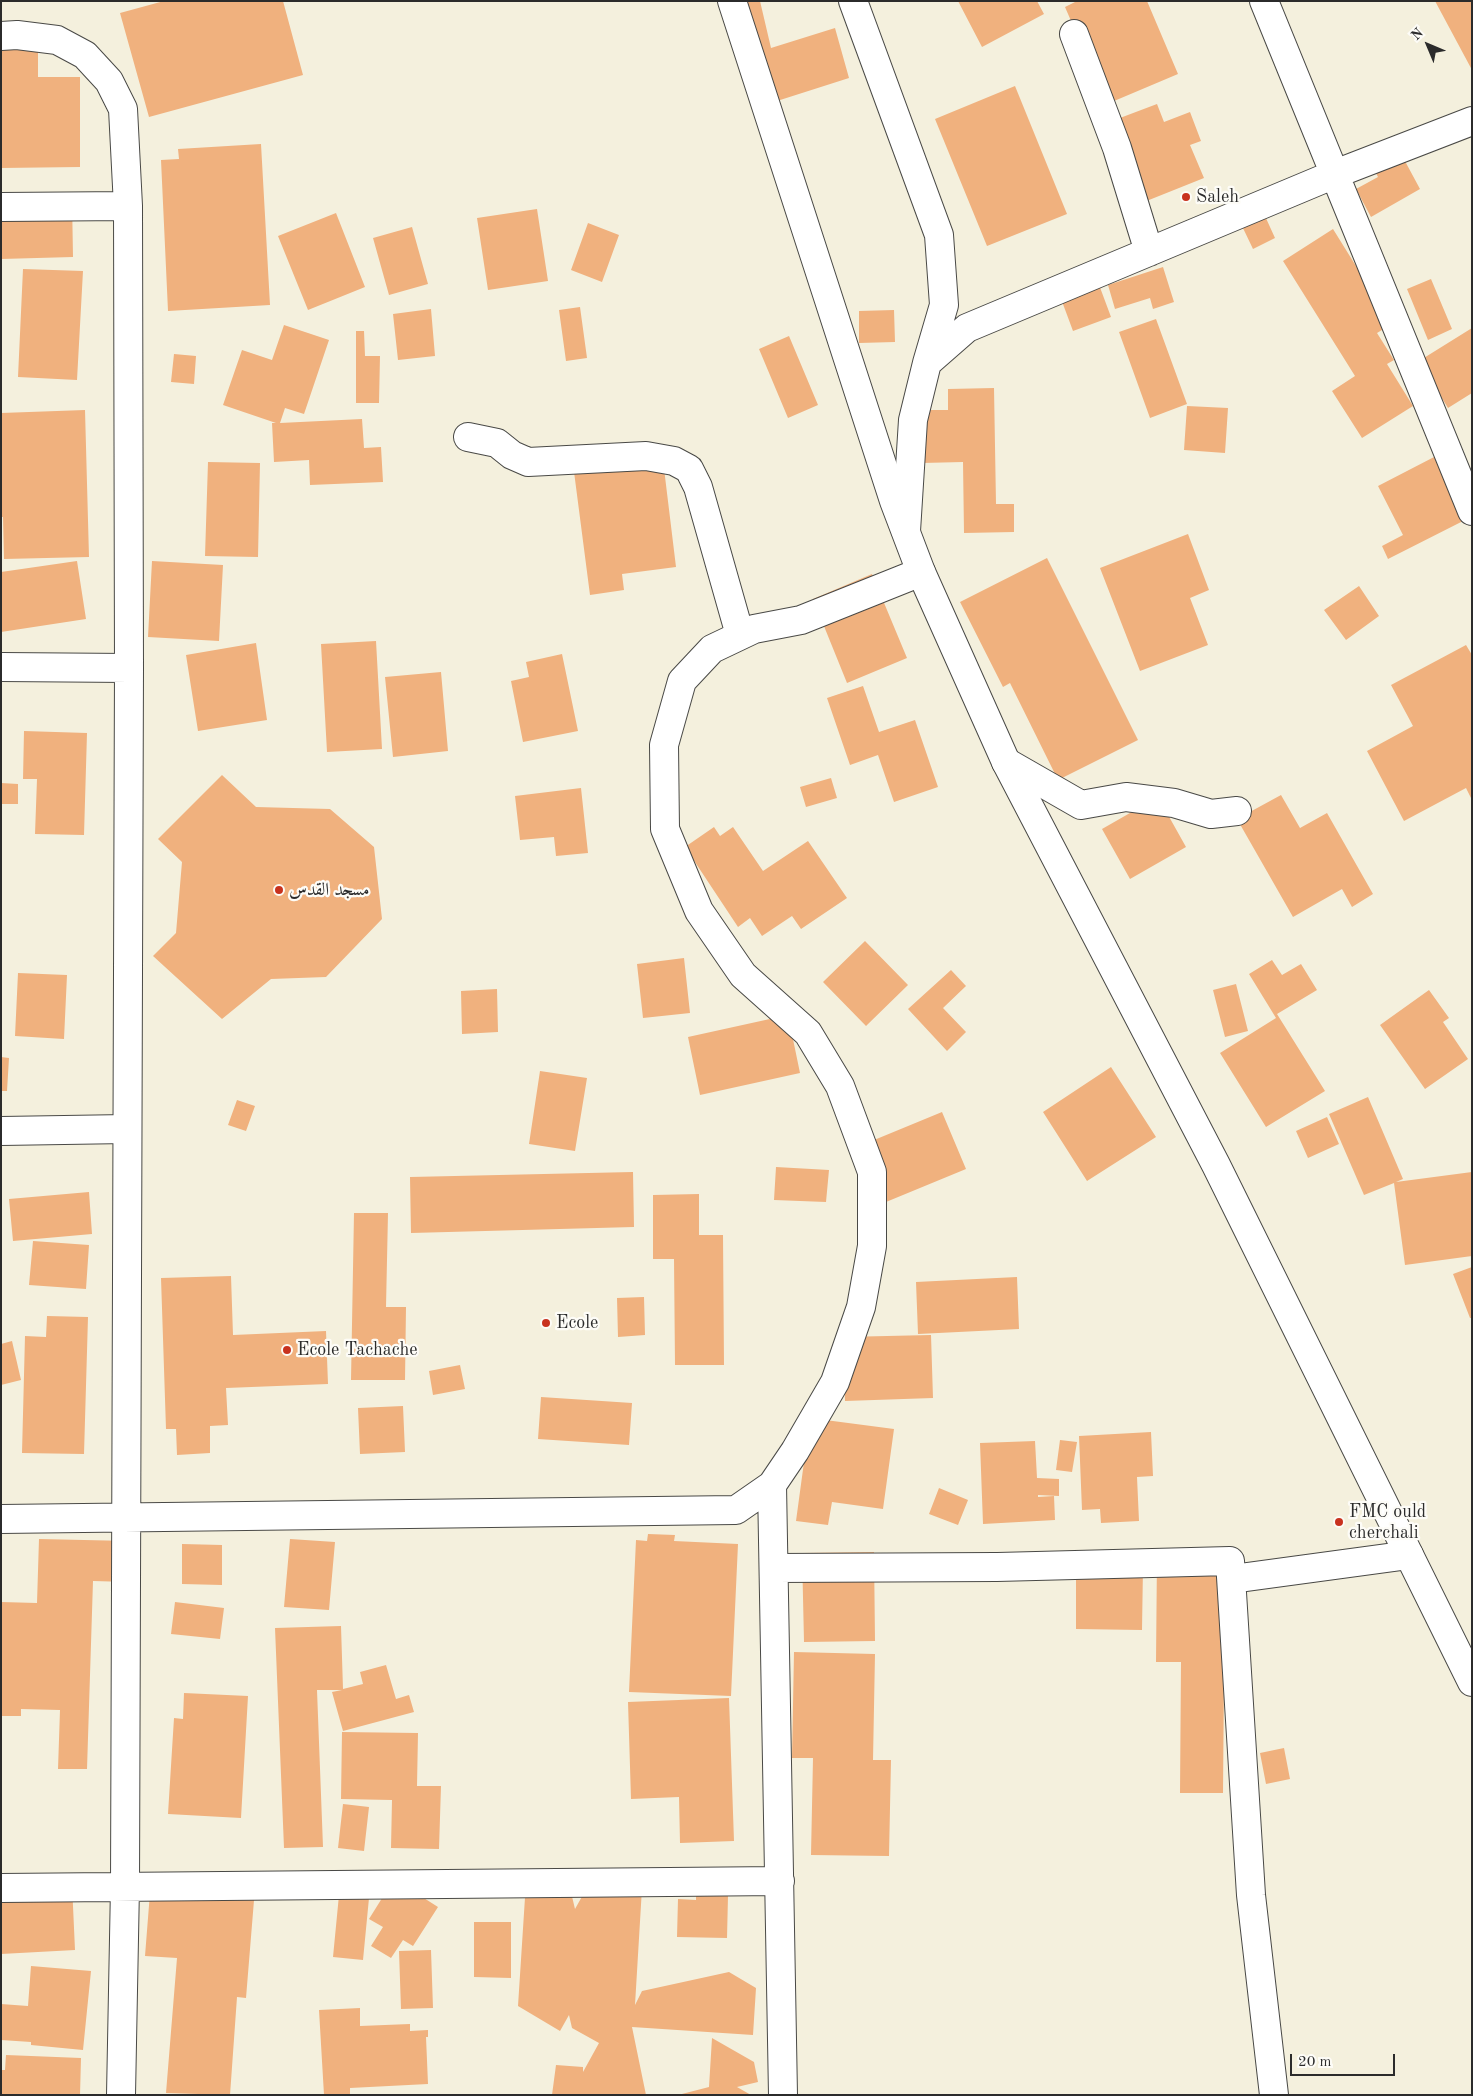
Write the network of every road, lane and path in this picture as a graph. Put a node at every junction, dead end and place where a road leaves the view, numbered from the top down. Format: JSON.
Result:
{"nodes":[{"id":1,"x":732,"y":1,"type":"edge"},
{"id":2,"x":853,"y":1,"type":"edge"},
{"id":3,"x":1264,"y":1,"type":"edge"},
{"id":4,"x":1074,"y":34,"type":"dead end"},
{"id":5,"x":1,"y":36,"type":"edge"},
{"id":6,"x":1472,"y":121,"type":"edge"},
{"id":7,"x":1335,"y":174,"type":"junction"},
{"id":8,"x":128,"y":206,"type":"junction"},
{"id":9,"x":1,"y":207,"type":"edge"},
{"id":10,"x":1149,"y":252,"type":"junction"},
{"id":11,"x":927,"y":363,"type":"junction"},
{"id":12,"x":468,"y":437,"type":"dead end"},
{"id":13,"x":1472,"y":511,"type":"edge"},
{"id":14,"x":906,"y":531,"type":"junction"},
{"id":15,"x":921,"y":572,"type":"junction"},
{"id":16,"x":740,"y":635,"type":"junction"},
{"id":17,"x":1,"y":666,"type":"edge"},
{"id":18,"x":129,"y":668,"type":"junction"},
{"id":19,"x":1006,"y":762,"type":"junction"},
{"id":20,"x":1237,"y":811,"type":"dead end"},
{"id":21,"x":128,"y":1129,"type":"junction"},
{"id":22,"x":1,"y":1131,"type":"edge"},
{"id":23,"x":772,"y":1485,"type":"junction"},
{"id":24,"x":126,"y":1518,"type":"junction"},
{"id":25,"x":1,"y":1519,"type":"edge"},
{"id":26,"x":1410,"y":1556,"type":"junction"},
{"id":27,"x":774,"y":1568,"type":"junction"},
{"id":28,"x":1232,"y":1579,"type":"junction"},
{"id":29,"x":1472,"y":1682,"type":"edge"},
{"id":30,"x":780,"y":1881,"type":"junction"},
{"id":31,"x":125,"y":1886,"type":"junction"},
{"id":32,"x":1,"y":1888,"type":"edge"},
{"id":33,"x":120,"y":2095,"type":"edge"},
{"id":34,"x":783,"y":2095,"type":"edge"},
{"id":35,"x":1274,"y":2095,"type":"edge"}],
"edges":[{"from":1,"to":14,"type":"street"},
{"from":2,"to":11,"type":"street"},
{"from":3,"to":7,"type":"street"},
{"from":4,"to":10,"type":"street"},
{"from":5,"to":8,"type":"street"},
{"from":6,"to":7,"type":"street"},
{"from":7,"to":10,"type":"street"},
{"from":7,"to":13,"type":"street"},
{"from":8,"to":9,"type":"street"},
{"from":8,"to":18,"type":"street"},
{"from":10,"to":11,"type":"street"},
{"from":11,"to":14,"type":"street"},
{"from":12,"to":16,"type":"street"},
{"from":14,"to":15,"type":"street"},
{"from":15,"to":16,"type":"street"},
{"from":15,"to":19,"type":"street"},
{"from":16,"to":23,"type":"street"},
{"from":17,"to":18,"type":"street"},
{"from":18,"to":21,"type":"street"},
{"from":19,"to":20,"type":"street"},
{"from":19,"to":26,"type":"street"},
{"from":21,"to":22,"type":"street"},
{"from":21,"to":24,"type":"street"},
{"from":23,"to":24,"type":"street"},
{"from":23,"to":27,"type":"street"},
{"from":24,"to":25,"type":"street"},
{"from":24,"to":31,"type":"street"},
{"from":26,"to":28,"type":"street"},
{"from":26,"to":29,"type":"street"},
{"from":27,"to":28,"type":"street"},
{"from":27,"to":30,"type":"street"},
{"from":28,"to":35,"type":"street"},
{"from":30,"to":31,"type":"street"},
{"from":30,"to":34,"type":"street"},
{"from":31,"to":32,"type":"street"},
{"from":31,"to":33,"type":"street"}]}
